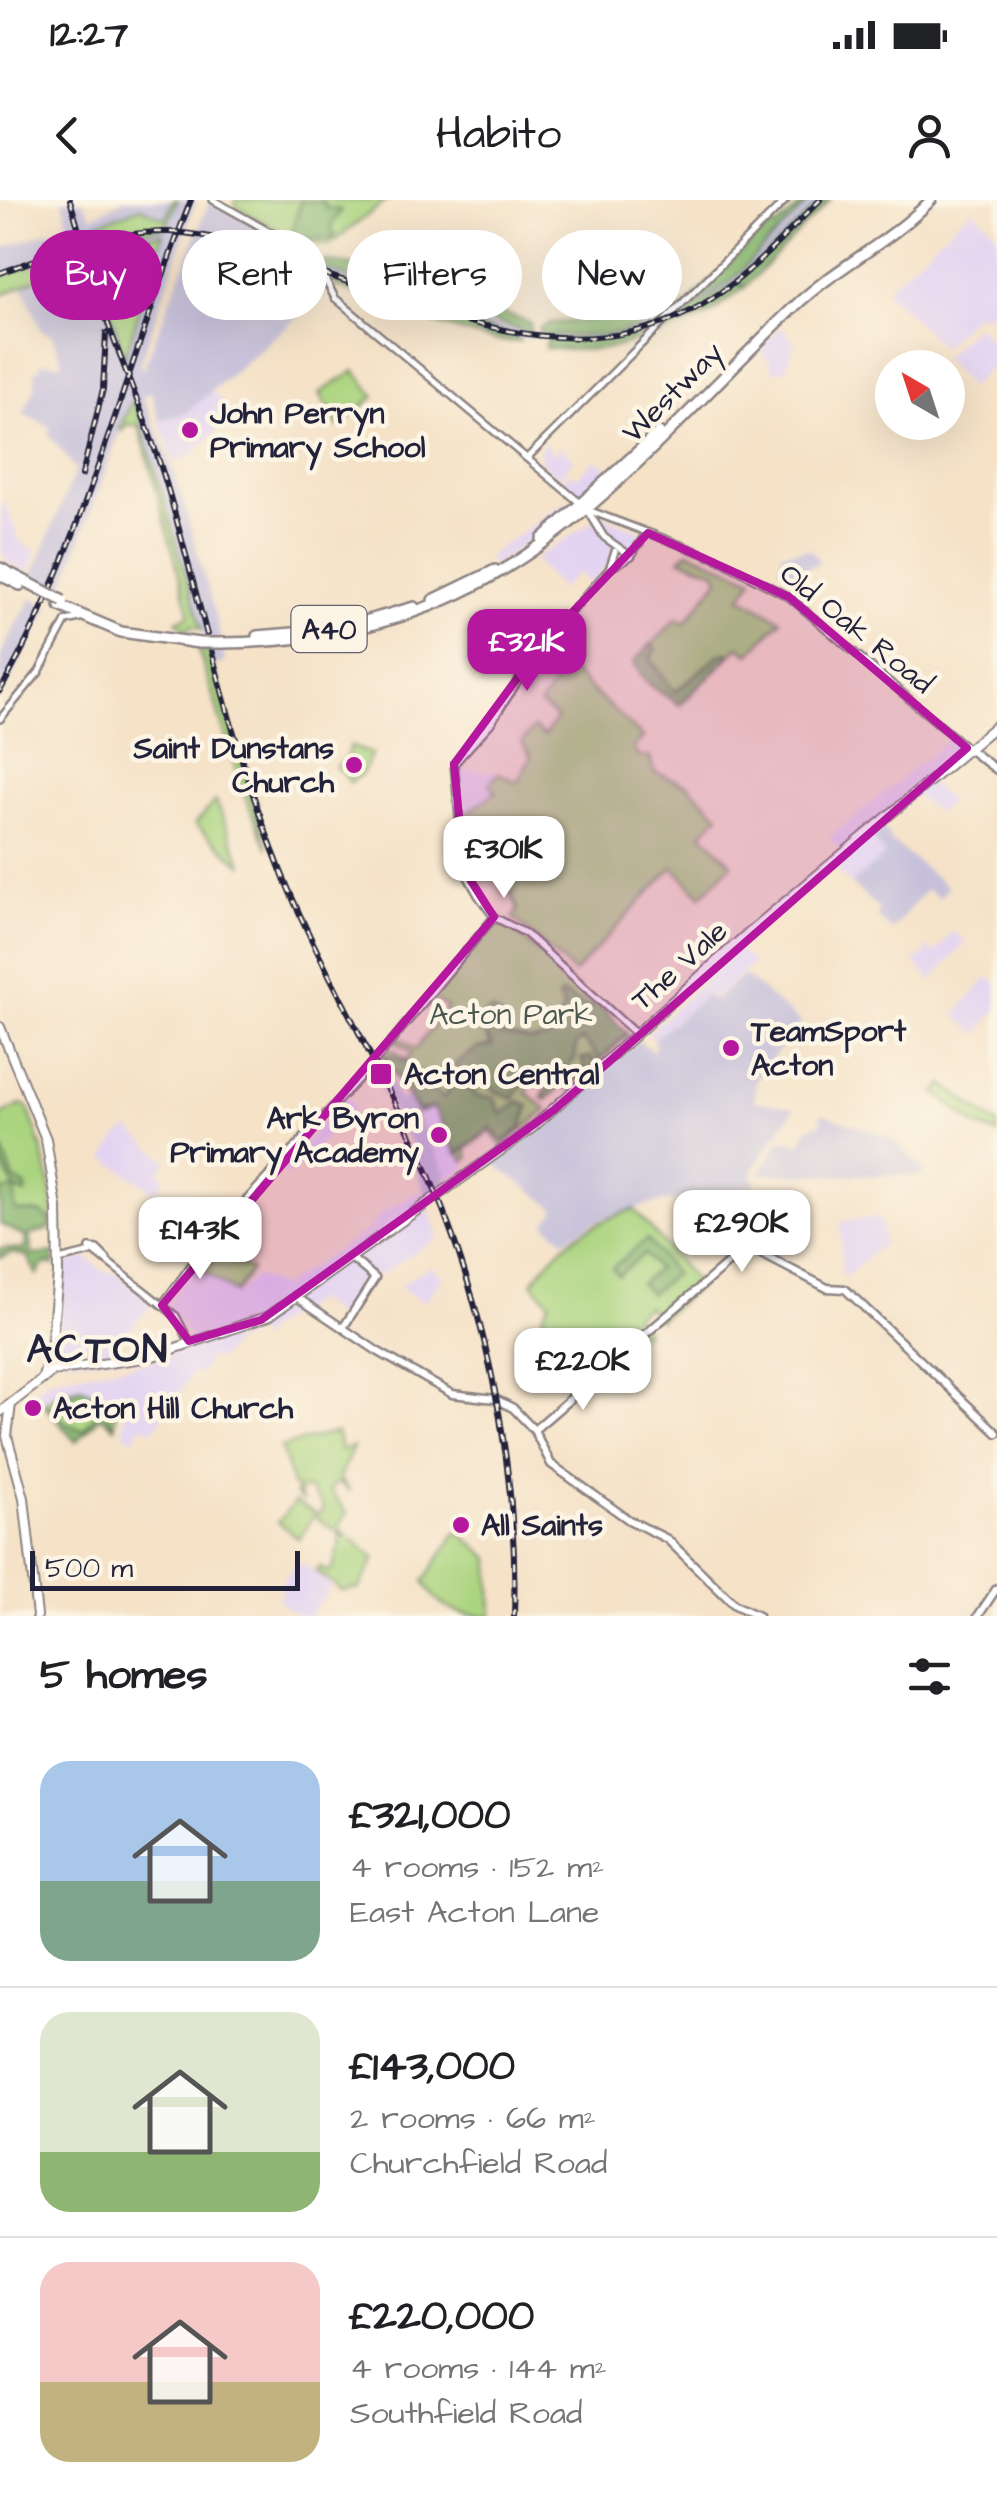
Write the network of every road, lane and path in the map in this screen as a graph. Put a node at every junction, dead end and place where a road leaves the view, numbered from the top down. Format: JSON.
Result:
{"nodes":[{"id":1,"x":213,"y":200,"type":"edge"},
{"id":2,"x":786,"y":200,"type":"edge"},
{"id":3,"x":923,"y":200,"type":"edge"},
{"id":4,"x":931,"y":200,"type":"edge"},
{"id":5,"x":534,"y":450,"type":"junction"},
{"id":6,"x":520,"y":452,"type":"junction"},
{"id":7,"x":527,"y":458,"type":"junction"},
{"id":8,"x":536,"y":466,"type":"junction"},
{"id":9,"x":600,"y":493,"type":"junction"},
{"id":10,"x":570,"y":494,"type":"junction"},
{"id":11,"x":586,"y":508,"type":"junction"},
{"id":12,"x":604,"y":513,"type":"junction"},
{"id":13,"x":574,"y":518,"type":"junction"},
{"id":14,"x":595,"y":524,"type":"junction"},
{"id":15,"x":638,"y":525,"type":"junction"},
{"id":16,"x":654,"y":532,"type":"junction"},
{"id":17,"x":643,"y":538,"type":"junction"},
{"id":18,"x":614,"y":548,"type":"junction"},
{"id":19,"x":631,"y":556,"type":"junction"},
{"id":20,"x":1,"y":569,"type":"edge"},
{"id":21,"x":608,"y":569,"type":"junction"},
{"id":22,"x":62,"y":604,"type":"junction"},
{"id":23,"x":93,"y":622,"type":"junction"},
{"id":24,"x":198,"y":641,"type":"junction"},
{"id":25,"x":0,"y":718,"type":"edge"},
{"id":26,"x":997,"y":724,"type":"edge"},
{"id":27,"x":968,"y":748,"type":"junction"},
{"id":28,"x":997,"y":770,"type":"edge"},
{"id":29,"x":494,"y":917,"type":"junction"},
{"id":30,"x":0,"y":1027,"type":"edge"},
{"id":31,"x":636,"y":1034,"type":"junction"},
{"id":32,"x":351,"y":1258,"type":"junction"},
{"id":33,"x":59,"y":1260,"type":"junction"},
{"id":34,"x":306,"y":1289,"type":"junction"},
{"id":35,"x":295,"y":1296,"type":"junction"},
{"id":36,"x":306,"y":1301,"type":"junction"},
{"id":37,"x":162,"y":1305,"type":"junction"},
{"id":38,"x":341,"y":1326,"type":"junction"},
{"id":39,"x":189,"y":1340,"type":"junction"},
{"id":40,"x":54,"y":1365,"type":"junction"},
{"id":41,"x":12,"y":1402,"type":"junction"},
{"id":42,"x":2,"y":1410,"type":"edge"},
{"id":43,"x":8,"y":1420,"type":"junction"},
{"id":44,"x":534,"y":1430,"type":"junction"},
{"id":45,"x":997,"y":1433,"type":"edge"},
{"id":46,"x":997,"y":1588,"type":"edge"},
{"id":47,"x":37,"y":1616,"type":"edge"},
{"id":48,"x":758,"y":1616,"type":"edge"},
{"id":49,"x":978,"y":1616,"type":"edge"}],
"edges":[{"from":1,"to":6,"type":"street"},
{"from":2,"to":5,"type":"street"},
{"from":3,"to":9,"type":"highway","name":"Westway","number":"A40"},
{"from":4,"to":9,"type":"highway","name":"Westway","number":"A40"},
{"from":5,"to":6,"type":"street"},
{"from":5,"to":7,"type":"street"},
{"from":5,"to":8,"type":"street"},
{"from":6,"to":7,"type":"street"},
{"from":7,"to":8,"type":"street"},
{"from":8,"to":10,"type":"street"},
{"from":9,"to":11,"type":"highway","name":"Westway","number":"A40"},
{"from":9,"to":12,"type":"street"},
{"from":10,"to":11,"type":"street"},
{"from":10,"to":13,"type":"street"},
{"from":11,"to":12,"type":"street","name":"Old Oak Road"},
{"from":11,"to":13,"type":"highway","number":"A40"},
{"from":11,"to":14,"type":"street"},
{"from":12,"to":14,"type":"street"},
{"from":12,"to":15,"type":"street","name":"Old Oak Road"},
{"from":13,"to":14,"type":"street"},
{"from":13,"to":24,"type":"highway","number":"A40","bridge":true},
{"from":14,"to":18,"type":"street"},
{"from":15,"to":16,"type":"street","name":"Old Oak Road"},
{"from":15,"to":17,"type":"street"},
{"from":16,"to":17,"type":"street"},
{"from":16,"to":27,"type":"street","name":"Old Oak Road"},
{"from":17,"to":19,"type":"street"},
{"from":18,"to":19,"type":"street"},
{"from":18,"to":21,"type":"street"},
{"from":19,"to":21,"type":"street"},
{"from":20,"to":22,"type":"highway","number":"A40","bridge":true},
{"from":21,"to":29,"type":"street"},
{"from":22,"to":23,"type":"highway","number":"A40"},
{"from":22,"to":24,"type":"highway","number":"A40"},
{"from":23,"to":24,"type":"highway","number":"A40"},
{"from":23,"to":25,"type":"street"},
{"from":26,"to":27,"type":"main road","name":"The Vale"},
{"from":27,"to":28,"type":"main road"},
{"from":27,"to":31,"type":"main road","name":"The Vale"},
{"from":29,"to":31,"type":"street"},
{"from":29,"to":37,"type":"street"},
{"from":30,"to":33,"type":"main road"},
{"from":31,"to":32,"type":"main road","name":"The Vale"},
{"from":32,"to":34,"type":"main road","name":"The Vale"},
{"from":32,"to":38,"type":"main road"},
{"from":33,"to":37,"type":"street"},
{"from":33,"to":40,"type":"main road"},
{"from":34,"to":35,"type":"main road","name":"The Vale"},
{"from":34,"to":36,"type":"main road"},
{"from":35,"to":36,"type":"main road"},
{"from":35,"to":39,"type":"main road","name":"The Vale"},
{"from":36,"to":38,"type":"main road"},
{"from":37,"to":39,"type":"street"},
{"from":38,"to":44,"type":"main road"},
{"from":39,"to":40,"type":"main road","name":"The Vale"},
{"from":40,"to":41,"type":"main road"},
{"from":41,"to":42,"type":"main road"},
{"from":41,"to":43,"type":"main road"},
{"from":42,"to":43,"type":"main road"},
{"from":43,"to":47,"type":"main road"},
{"from":44,"to":45,"type":"main road"},
{"from":44,"to":48,"type":"main road"},
{"from":46,"to":49,"type":"main road"}]}
